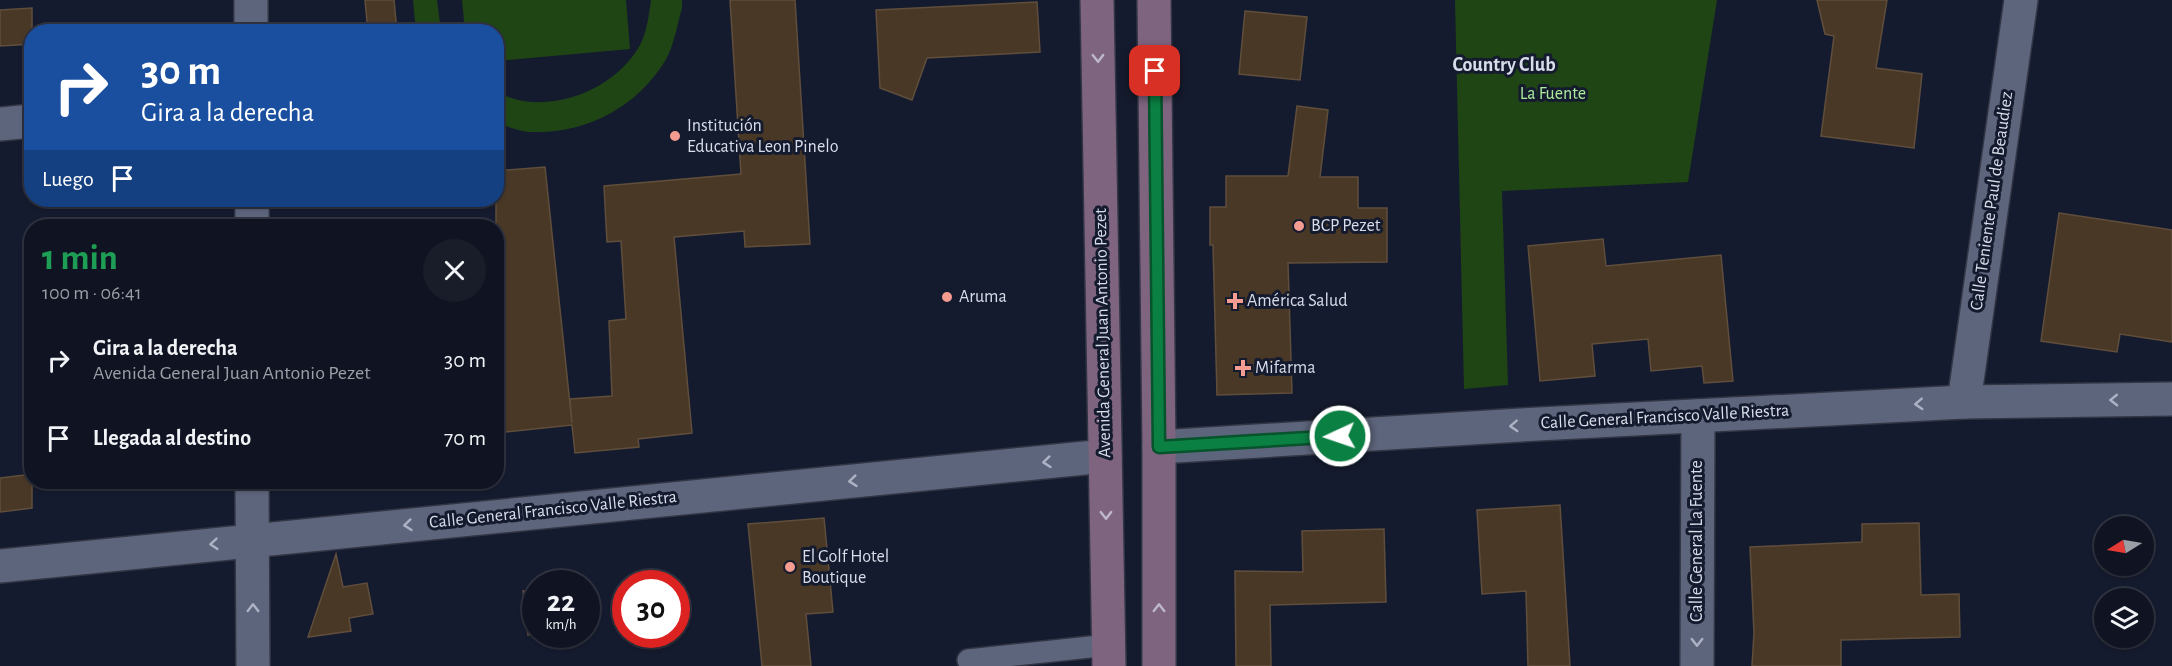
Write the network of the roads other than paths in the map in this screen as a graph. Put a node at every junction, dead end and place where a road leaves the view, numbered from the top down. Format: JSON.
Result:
{"nodes":[{"id":1,"x":251,"y":0,"type":"edge"},
{"id":2,"x":1097,"y":0,"type":"edge"},
{"id":3,"x":1154,"y":0,"type":"edge"},
{"id":4,"x":2021,"y":0,"type":"edge"},
{"id":5,"x":251,"y":24,"type":"edge"},
{"id":6,"x":24,"y":122,"type":"edge"},
{"id":7,"x":0,"y":124,"type":"edge"},
{"id":8,"x":2172,"y":399,"type":"edge"},
{"id":9,"x":1964,"y":402,"type":"junction"},
{"id":10,"x":1698,"y":416,"type":"junction"},
{"id":11,"x":1159,"y":447,"type":"junction"},
{"id":12,"x":1105,"y":456,"type":"junction"},
{"id":13,"x":252,"y":489,"type":"edge"},
{"id":14,"x":253,"y":540,"type":"junction"},
{"id":15,"x":0,"y":566,"type":"edge"},
{"id":16,"x":1109,"y":655,"type":"edge"},
{"id":17,"x":968,"y":660,"type":"dead end"},
{"id":18,"x":253,"y":666,"type":"edge"},
{"id":19,"x":1159,"y":666,"type":"edge"},
{"id":20,"x":1697,"y":666,"type":"edge"}],
"edges":[{"from":1,"to":5,"type":"street"},
{"from":2,"to":12,"type":"street","name":"Avenida General Juan Antonio Pezet","one_way":true},
{"from":3,"to":11,"type":"street"},
{"from":4,"to":9,"type":"street","name":"Calle Teniente Paul de Beaudiez"},
{"from":6,"to":7,"type":"street"},
{"from":8,"to":9,"type":"street","name":"Calle General Francisco Valle Riestra","one_way":true},
{"from":9,"to":10,"type":"street","name":"Calle General Francisco Valle Riestra","one_way":true},
{"from":10,"to":11,"type":"street","name":"Calle General Francisco Valle Riestra","one_way":true},
{"from":10,"to":20,"type":"street","name":"Calle General La Fuente","one_way":true},
{"from":19,"to":11,"type":"street","one_way":true},
{"from":12,"to":14,"type":"street","name":"Calle General Francisco Valle Riestra","one_way":true},
{"from":12,"to":16,"type":"street","name":"Avenida General Juan Antonio Pezet","one_way":true},
{"from":13,"to":14,"type":"street"},
{"from":14,"to":15,"type":"street","name":"Calle General Francisco Valle Riestra","one_way":true},
{"from":18,"to":14,"type":"street","one_way":true},
{"from":16,"to":17,"type":"lane"}]}
